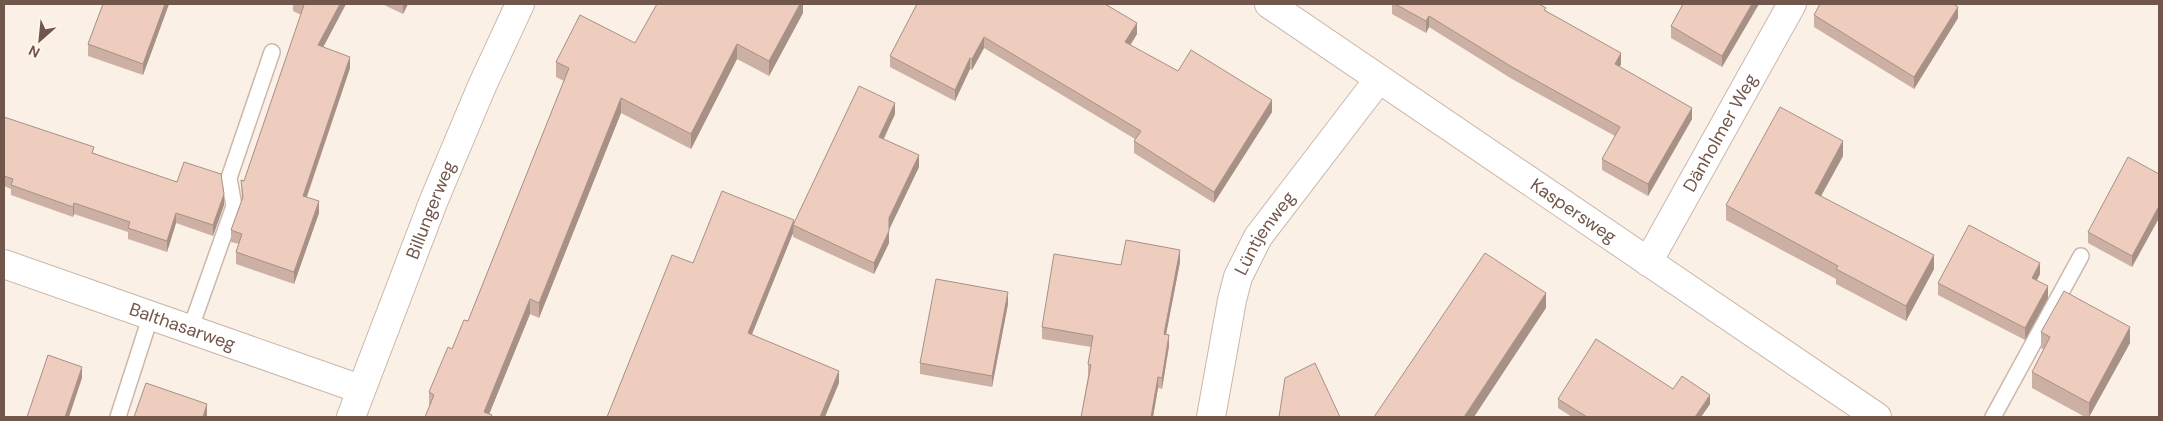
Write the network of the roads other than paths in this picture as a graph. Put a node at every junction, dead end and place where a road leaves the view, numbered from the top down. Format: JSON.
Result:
{"nodes":[{"id":1,"x":520,"y":4,"type":"edge"},
{"id":2,"x":1269,"y":4,"type":"edge"},
{"id":3,"x":1792,"y":4,"type":"edge"},
{"id":4,"x":272,"y":52,"type":"dead end"},
{"id":5,"x":1379,"y":78,"type":"junction"},
{"id":6,"x":2082,"y":256,"type":"dead end"},
{"id":7,"x":1648,"y":262,"type":"junction"},
{"id":8,"x":4,"y":264,"type":"edge"},
{"id":9,"x":151,"y":315,"type":"junction"},
{"id":10,"x":190,"y":330,"type":"junction"},
{"id":11,"x":360,"y":389,"type":"junction"},
{"id":12,"x":118,"y":417,"type":"edge"},
{"id":13,"x":351,"y":417,"type":"edge"},
{"id":14,"x":1211,"y":417,"type":"edge"},
{"id":15,"x":1877,"y":417,"type":"edge"},
{"id":16,"x":1993,"y":417,"type":"edge"}],
"edges":[{"from":1,"to":11,"type":"street","name":"Billungerweg"},
{"from":2,"to":5,"type":"street","name":"Kaspersweg"},
{"from":3,"to":7,"type":"street","name":"Dänholmer Weg"},
{"from":4,"to":10,"type":"lane"},
{"from":5,"to":7,"type":"street","name":"Kaspersweg"},
{"from":5,"to":14,"type":"street","name":"Lüntjenweg"},
{"from":6,"to":16,"type":"lane"},
{"from":7,"to":15,"type":"street","name":"Kaspersweg"},
{"from":8,"to":9,"type":"street","name":"Balthasarweg"},
{"from":9,"to":10,"type":"street","name":"Balthasarweg"},
{"from":9,"to":12,"type":"lane"},
{"from":10,"to":11,"type":"street","name":"Balthasarweg"},
{"from":11,"to":13,"type":"street","name":"Billungerweg"}]}
